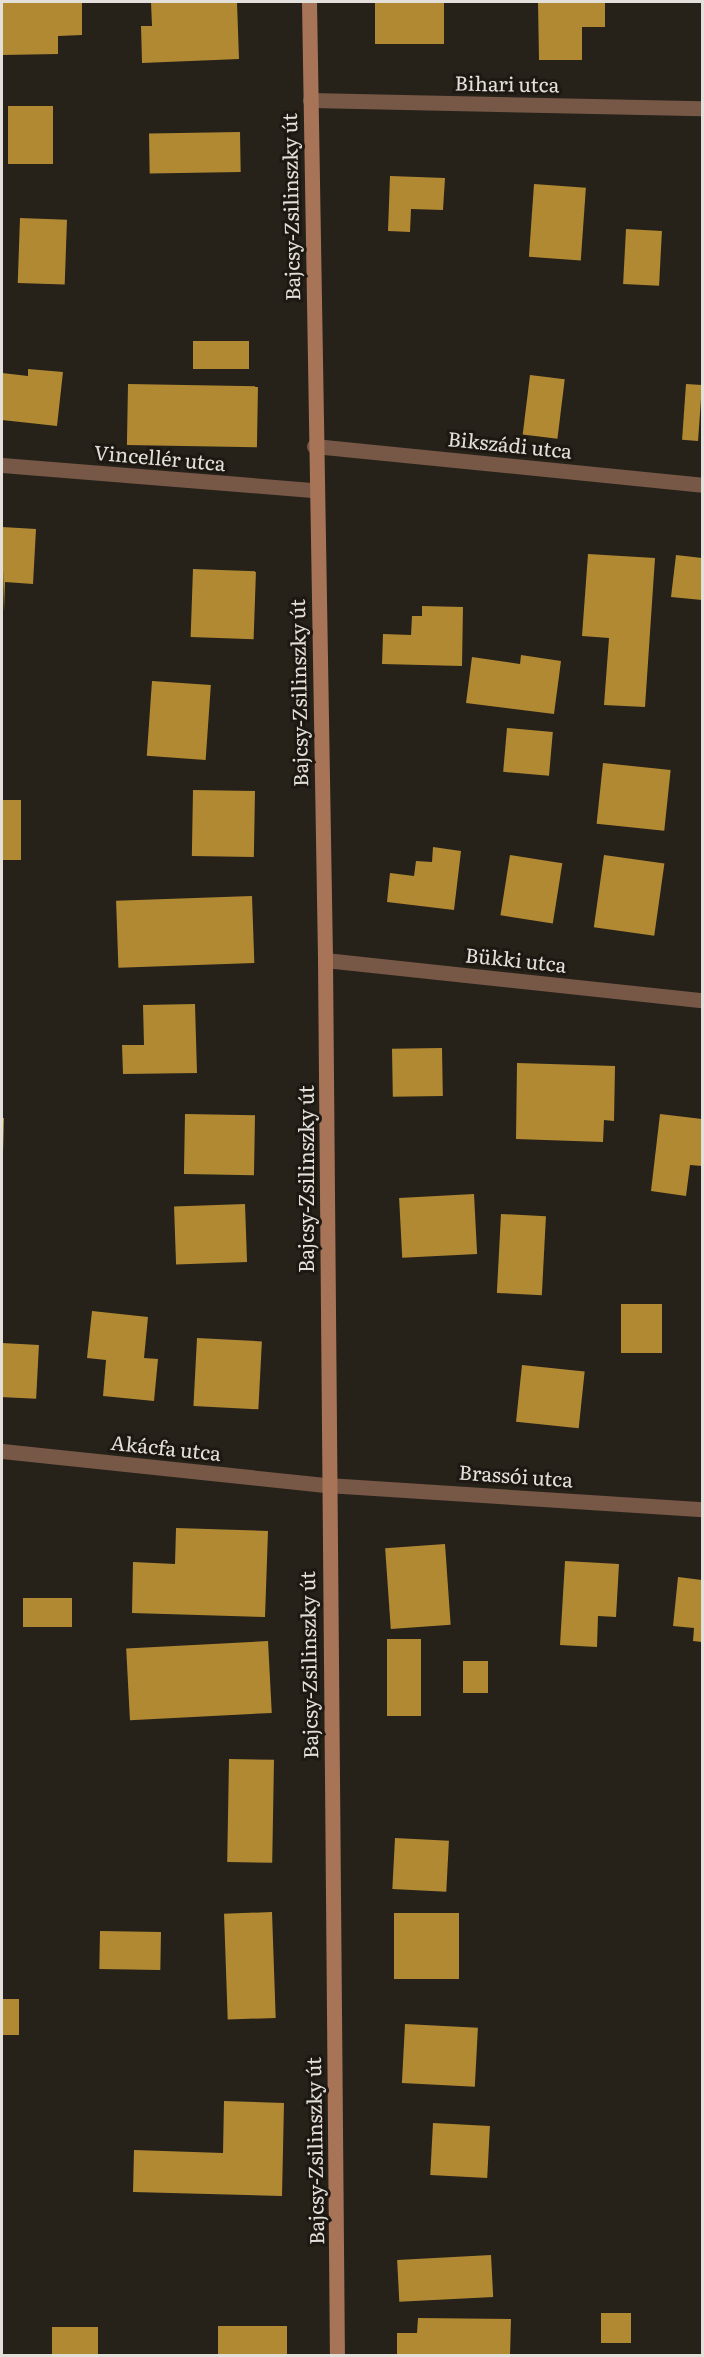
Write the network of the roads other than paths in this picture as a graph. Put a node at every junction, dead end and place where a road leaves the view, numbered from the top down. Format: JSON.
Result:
{"nodes":[{"id":1,"x":309,"y":2,"type":"edge"},
{"id":2,"x":310,"y":100,"type":"junction"},
{"id":3,"x":702,"y":108,"type":"edge"},
{"id":4,"x":314,"y":446,"type":"junction"},
{"id":5,"x":2,"y":465,"type":"edge"},
{"id":6,"x":702,"y":485,"type":"edge"},
{"id":7,"x":315,"y":490,"type":"junction"},
{"id":8,"x":325,"y":960,"type":"junction"},
{"id":9,"x":702,"y":1000,"type":"edge"},
{"id":10,"x":2,"y":1451,"type":"edge"},
{"id":11,"x":327,"y":1485,"type":"junction"},
{"id":12,"x":702,"y":1509,"type":"edge"},
{"id":13,"x":338,"y":2355,"type":"edge"}],
"edges":[{"from":1,"to":2,"type":"main road","name":"Bajcsy-Zsilinszky út"},
{"from":2,"to":3,"type":"street","name":"Bihari utca"},
{"from":2,"to":4,"type":"main road","name":"Bajcsy-Zsilinszky út"},
{"from":4,"to":6,"type":"street","name":"Bikszádi utca"},
{"from":4,"to":7,"type":"main road","name":"Bajcsy-Zsilinszky út"},
{"from":5,"to":7,"type":"street","name":"Vincellér utca"},
{"from":7,"to":8,"type":"main road","name":"Bajcsy-Zsilinszky út"},
{"from":8,"to":9,"type":"street","name":"Bükki utca"},
{"from":8,"to":11,"type":"main road","name":"Bajcsy-Zsilinszky út"},
{"from":10,"to":11,"type":"street","name":"Akácfa utca"},
{"from":11,"to":12,"type":"street","name":"Brassói utca"},
{"from":11,"to":13,"type":"main road","name":"Bajcsy-Zsilinszky út"}]}
